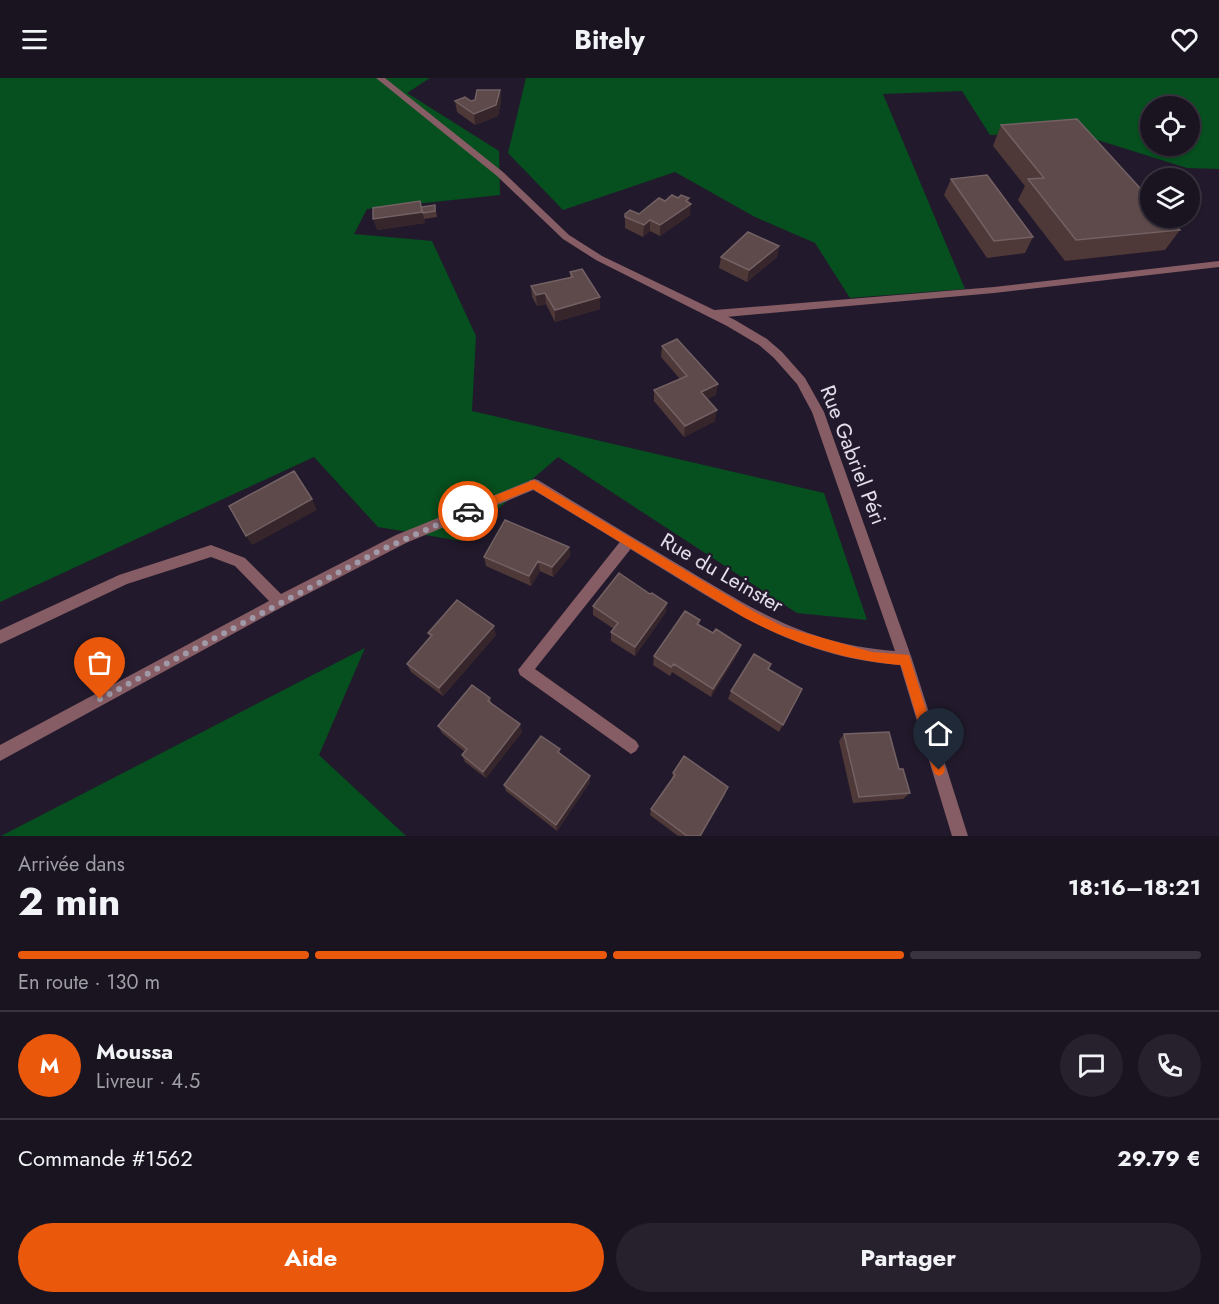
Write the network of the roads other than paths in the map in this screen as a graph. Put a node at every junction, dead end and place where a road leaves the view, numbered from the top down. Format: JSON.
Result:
{"nodes":[{"id":1,"x":380,"y":78,"type":"edge"},
{"id":2,"x":1219,"y":264,"type":"edge"},
{"id":3,"x":714,"y":314,"type":"junction"},
{"id":4,"x":628,"y":542,"type":"junction"},
{"id":5,"x":279,"y":602,"type":"junction"},
{"id":6,"x":0,"y":637,"type":"edge"},
{"id":7,"x":905,"y":659,"type":"junction"},
{"id":8,"x":632,"y":746,"type":"dead end"},
{"id":9,"x":0,"y":753,"type":"edge"},
{"id":10,"x":960,"y":836,"type":"edge"}],
"edges":[{"from":1,"to":3,"type":"street","name":"Rue Gabriel Péri"},
{"from":2,"to":3,"type":"street"},
{"from":3,"to":7,"type":"street","name":"Rue Gabriel Péri"},
{"from":4,"to":5,"type":"street","name":"Rue du Leinster"},
{"from":4,"to":7,"type":"street","name":"Rue du Leinster"},
{"from":4,"to":8,"type":"street"},
{"from":5,"to":6,"type":"street"},
{"from":5,"to":9,"type":"street"},
{"from":7,"to":10,"type":"street","name":"Rue Gabriel Péri"}]}
